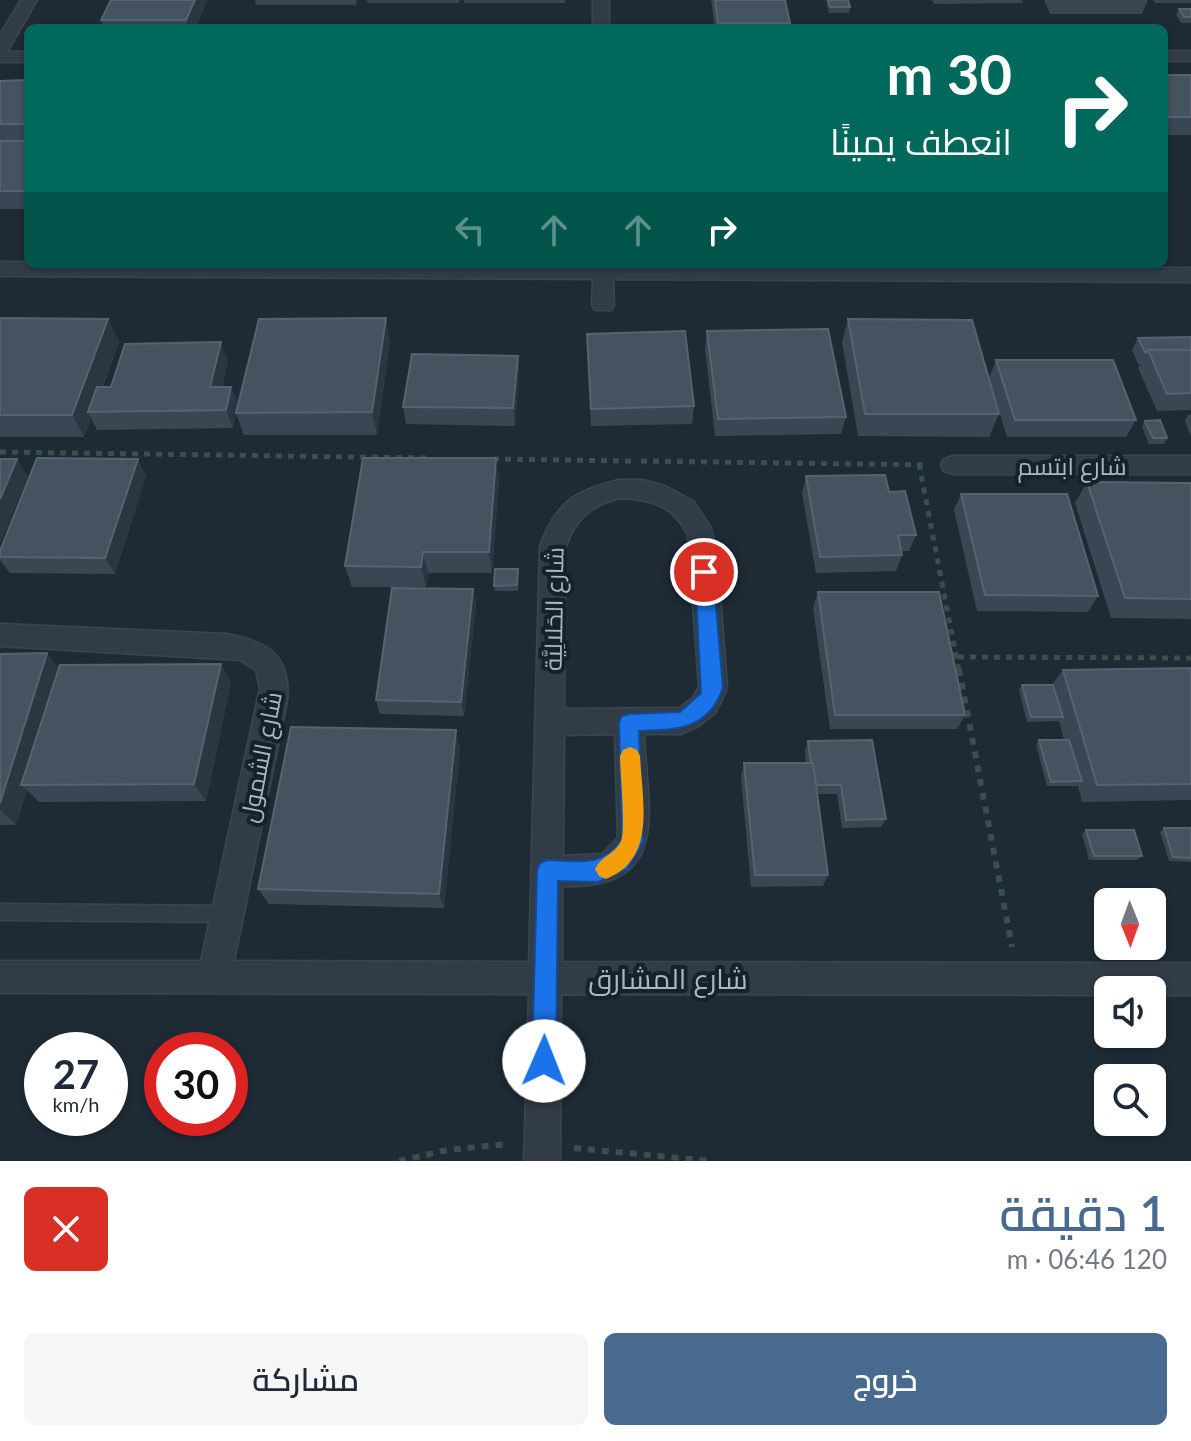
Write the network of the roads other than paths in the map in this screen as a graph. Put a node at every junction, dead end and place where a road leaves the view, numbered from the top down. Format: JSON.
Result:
{"nodes":[{"id":1,"x":29,"y":0,"type":"edge"},
{"id":2,"x":601,"y":0,"type":"edge"},
{"id":3,"x":601,"y":24,"type":"edge"},
{"id":4,"x":0,"y":49,"type":"edge"},
{"id":5,"x":1168,"y":56,"type":"edge"},
{"id":6,"x":1191,"y":56,"type":"edge"},
{"id":7,"x":0,"y":57,"type":"edge"},
{"id":8,"x":24,"y":57,"type":"edge"},
{"id":9,"x":603,"y":268,"type":"edge"},
{"id":10,"x":0,"y":269,"type":"edge"},
{"id":11,"x":1191,"y":275,"type":"edge"},
{"id":12,"x":603,"y":305,"type":"dead end"},
{"id":13,"x":953,"y":465,"type":"road end"},
{"id":14,"x":1191,"y":465,"type":"edge"},
{"id":15,"x":0,"y":635,"type":"edge"},
{"id":16,"x":550,"y":722,"type":"junction"},
{"id":17,"x":629,"y":722,"type":"junction"},
{"id":18,"x":547,"y":871,"type":"junction"},
{"id":19,"x":0,"y":912,"type":"edge"},
{"id":20,"x":228,"y":914,"type":"junction"},
{"id":21,"x":0,"y":977,"type":"edge"},
{"id":22,"x":214,"y":978,"type":"junction"},
{"id":23,"x":545,"y":978,"type":"junction"},
{"id":24,"x":1191,"y":979,"type":"edge"},
{"id":25,"x":542,"y":1161,"type":"edge"}],
"edges":[{"from":1,"to":4,"type":"street"},
{"from":2,"to":3,"type":"street"},
{"from":5,"to":6,"type":"street"},
{"from":7,"to":8,"type":"street"},
{"from":9,"to":10,"type":"street"},
{"from":9,"to":11,"type":"street"},
{"from":9,"to":12,"type":"street"},
{"from":13,"to":14,"type":"street","name":"شارع ابتسم"},
{"from":15,"to":20,"type":"street","name":"شارع الشمول"},
{"from":16,"to":17,"type":"street","name":"شارع الحَلالِيَّة"},
{"from":16,"to":17,"type":"street","name":"شارع الحَلالِيَّة"},
{"from":16,"to":18,"type":"street","name":"شارع الحَلالِيَّة"},
{"from":17,"to":18,"type":"street"},
{"from":18,"to":23,"type":"street","name":"شارع الحَلالِيَّة"},
{"from":19,"to":20,"type":"lane"},
{"from":20,"to":22,"type":"street","name":"شارع الشمول"},
{"from":21,"to":22,"type":"street","name":"شارع المشارق"},
{"from":22,"to":23,"type":"street","name":"شارع المشارق"},
{"from":23,"to":24,"type":"street","name":"شارع المشارق"},
{"from":23,"to":25,"type":"street","name":"شارع الحَلالِيَّة"}]}
